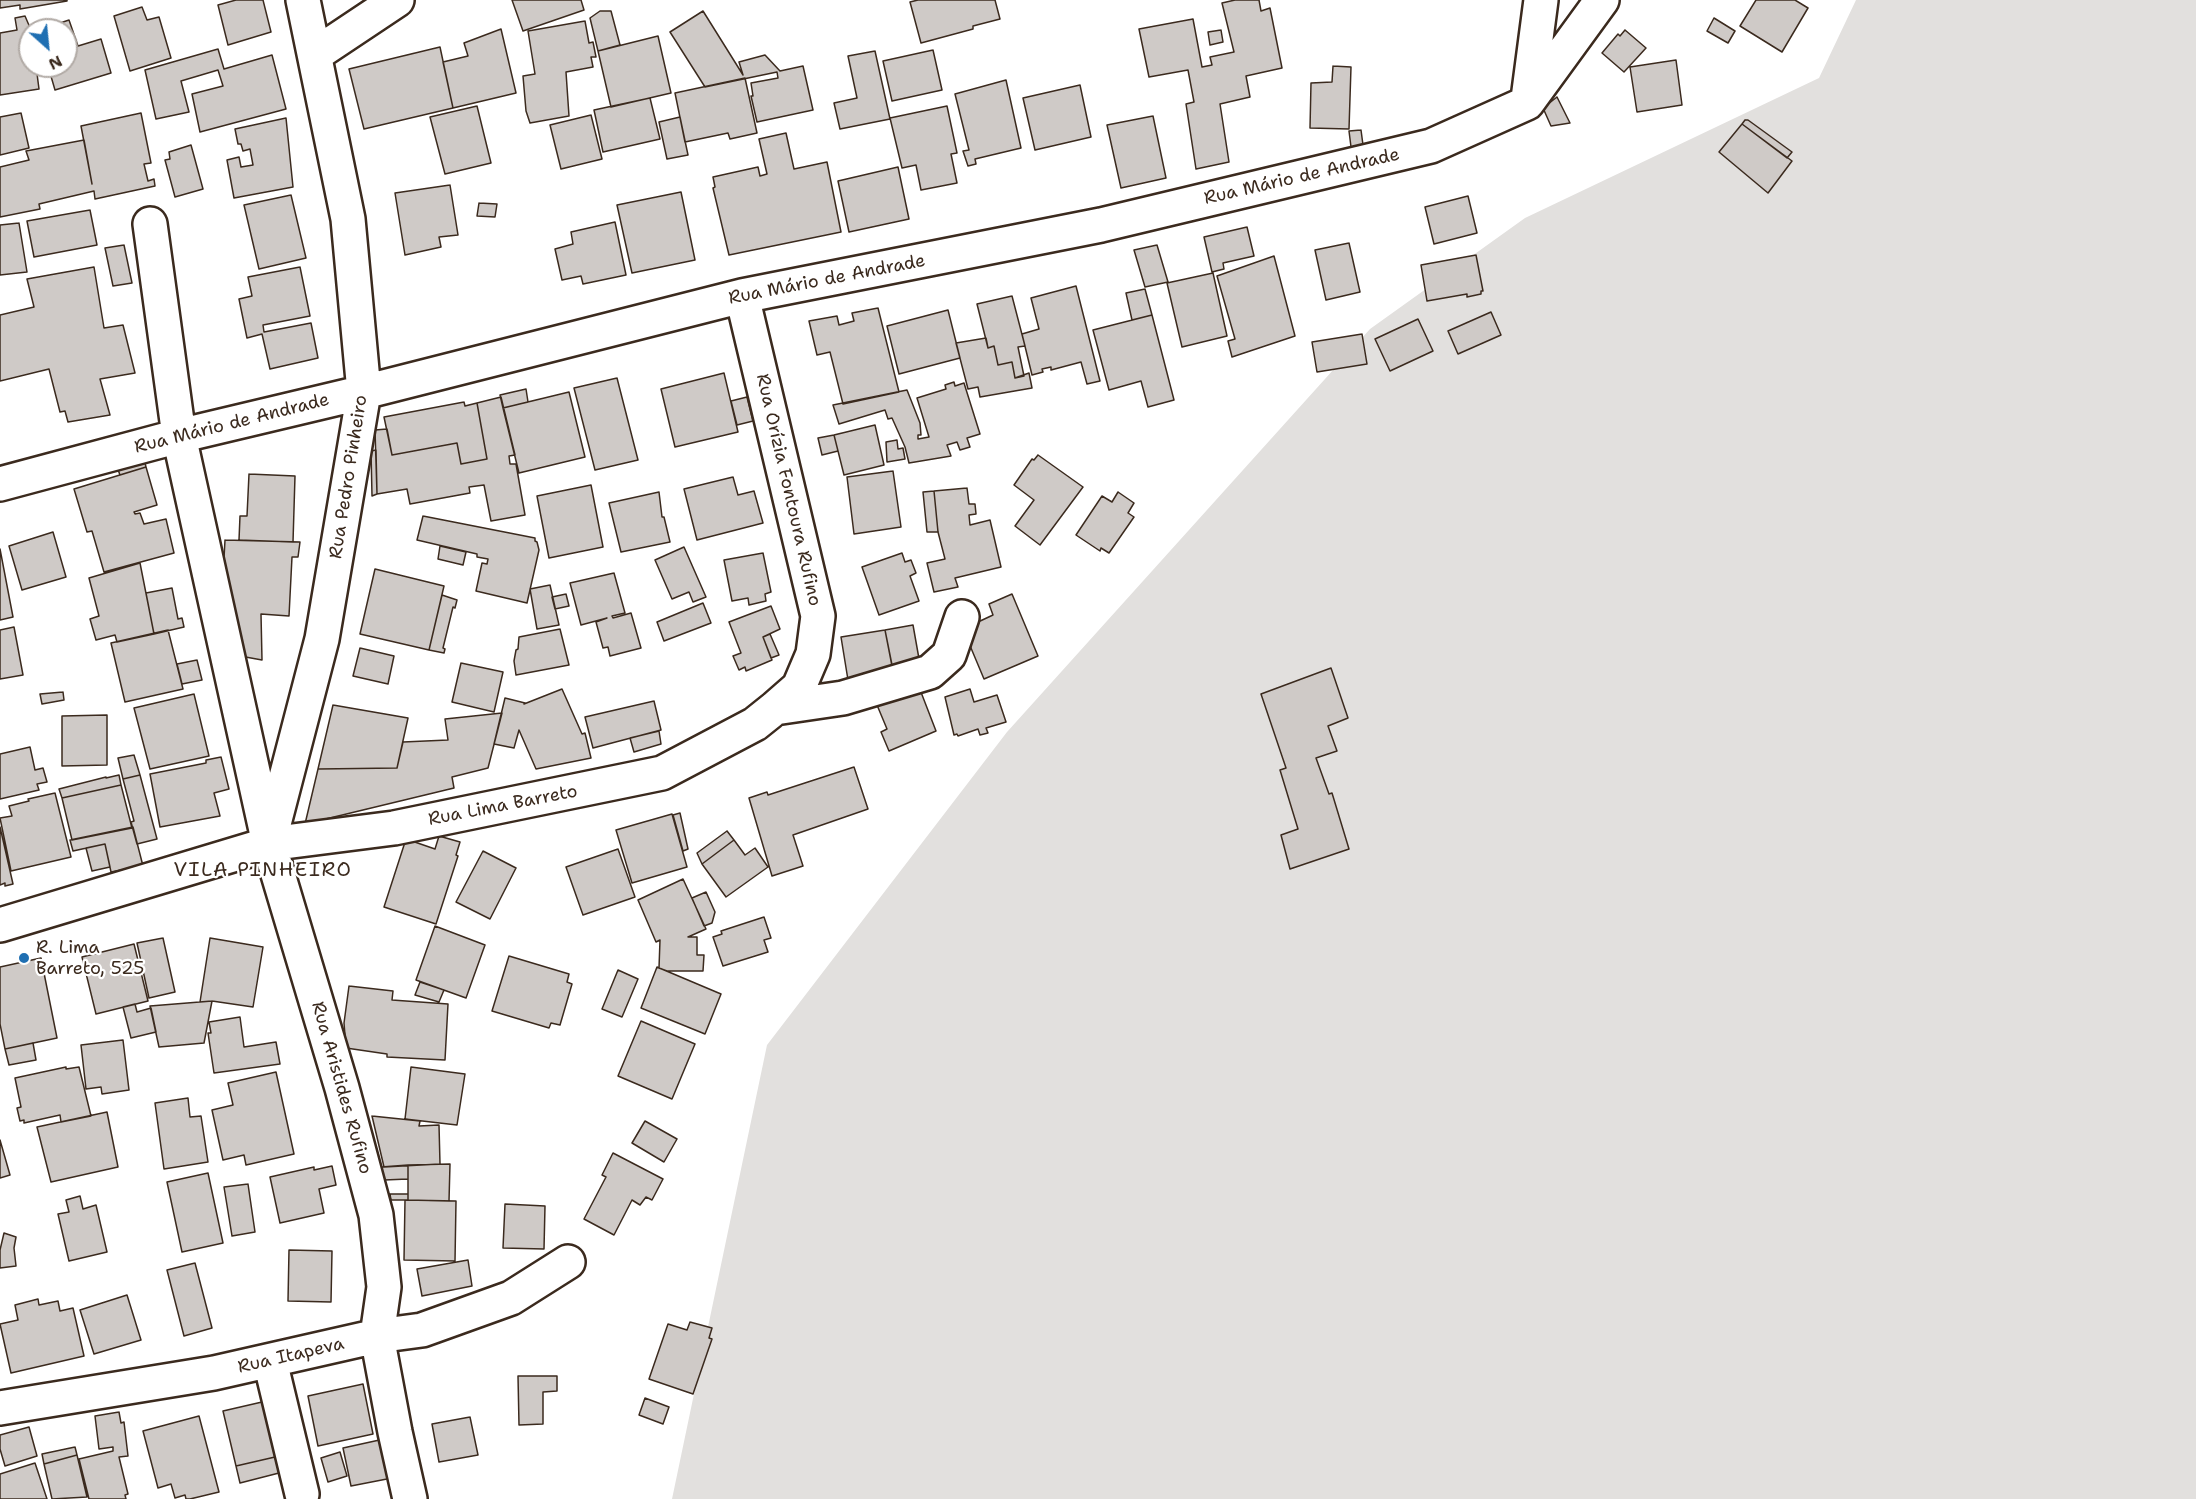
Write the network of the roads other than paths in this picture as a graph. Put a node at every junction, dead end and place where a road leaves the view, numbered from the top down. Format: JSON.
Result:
{"nodes":[{"id":1,"x":303,"y":0,"type":"edge"},
{"id":2,"x":397,"y":0,"type":"edge"},
{"id":3,"x":1540,"y":0,"type":"edge"},
{"id":4,"x":1602,"y":0,"type":"edge"},
{"id":5,"x":316,"y":54,"type":"junction"},
{"id":6,"x":1527,"y":103,"type":"junction"},
{"id":7,"x":150,"y":224,"type":"dead end"},
{"id":8,"x":742,"y":296,"type":"junction"},
{"id":9,"x":364,"y":392,"type":"junction"},
{"id":10,"x":179,"y":436,"type":"junction"},
{"id":11,"x":0,"y":484,"type":"edge"},
{"id":12,"x":963,"y":617,"type":"dead end"},
{"id":13,"x":775,"y":708,"type":"junction"},
{"id":14,"x":269,"y":844,"type":"junction"},
{"id":15,"x":0,"y":925,"type":"edge"},
{"id":16,"x":568,"y":1262,"type":"dead end"},
{"id":17,"x":377,"y":1336,"type":"junction"},
{"id":18,"x":270,"y":1361,"type":"junction"},
{"id":19,"x":0,"y":1408,"type":"edge"},
{"id":20,"x":303,"y":1494,"type":"dead end"},
{"id":21,"x":410,"y":1499,"type":"edge"}],
"edges":[{"from":1,"to":5,"type":"street","name":"Rua Pedro Pinheiro"},
{"from":2,"to":5,"type":"street"},
{"from":3,"to":6,"type":"street"},
{"from":4,"to":6,"type":"street","name":"Rua Mário de Andrade"},
{"from":5,"to":9,"type":"street","name":"Rua Pedro Pinheiro"},
{"from":6,"to":8,"type":"street","name":"Rua Mário de Andrade"},
{"from":7,"to":10,"type":"street","name":"Rua Aristides Rufino"},
{"from":8,"to":9,"type":"street","name":"Rua Mário de Andrade"},
{"from":8,"to":13,"type":"street","name":"Rua Orízia Fontoura Rufino"},
{"from":9,"to":10,"type":"street","name":"Rua Mário de Andrade"},
{"from":9,"to":14,"type":"street","name":"Rua Pedro Pinheiro"},
{"from":10,"to":11,"type":"street","name":"Rua Mário de Andrade"},
{"from":10,"to":14,"type":"street","name":"Rua Aristides Rufino"},
{"from":12,"to":13,"type":"street","name":"Rua Lima Barreto"},
{"from":13,"to":14,"type":"street","name":"Rua Lima Barreto"},
{"from":14,"to":15,"type":"street","name":"Rua Lima Barreto"},
{"from":14,"to":17,"type":"street","name":"Rua Aristides Rufino"},
{"from":16,"to":17,"type":"street","name":"Rua Itapeva"},
{"from":17,"to":18,"type":"street","name":"Rua Itapeva"},
{"from":17,"to":21,"type":"street","name":"Rua Aristides Rufino"},
{"from":18,"to":19,"type":"street","name":"Rua Itapeva"},
{"from":18,"to":20,"type":"street"}]}
